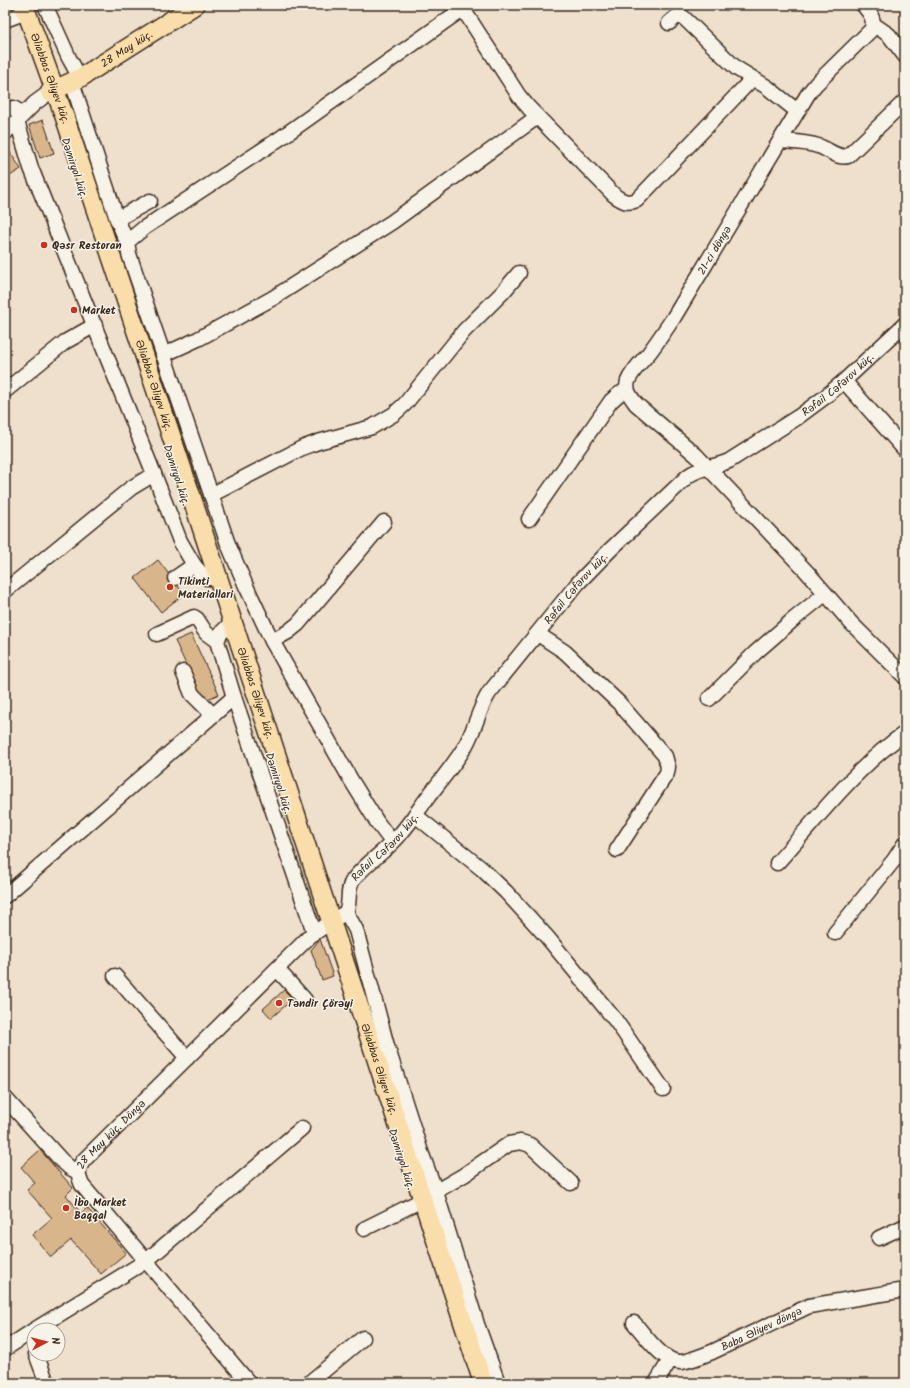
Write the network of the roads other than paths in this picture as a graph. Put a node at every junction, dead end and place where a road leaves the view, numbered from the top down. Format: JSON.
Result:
{"nodes":[{"id":1,"x":45,"y":5,"type":"edge"},
{"id":2,"x":195,"y":5,"type":"edge"},
{"id":3,"x":863,"y":5,"type":"edge"},
{"id":4,"x":465,"y":7,"type":"edge"},
{"id":5,"x":17,"y":11,"type":"edge"},
{"id":6,"x":669,"y":23,"type":"dead end"},
{"id":7,"x":874,"y":24,"type":"junction"},
{"id":8,"x":905,"y":56,"type":"edge"},
{"id":9,"x":752,"y":79,"type":"junction"},
{"id":10,"x":76,"y":80,"type":"junction"},
{"id":11,"x":52,"y":91,"type":"junction"},
{"id":12,"x":905,"y":101,"type":"edge"},
{"id":13,"x":5,"y":110,"type":"edge"},
{"id":14,"x":797,"y":112,"type":"junction"},
{"id":15,"x":537,"y":117,"type":"junction"},
{"id":16,"x":20,"y":118,"type":"junction"},
{"id":17,"x":5,"y":133,"type":"edge"},
{"id":18,"x":780,"y":141,"type":"junction"},
{"id":19,"x":150,"y":201,"type":"dead end"},
{"id":20,"x":117,"y":219,"type":"junction"},
{"id":21,"x":127,"y":242,"type":"junction"},
{"id":22,"x":519,"y":273,"type":"dead end"},
{"id":23,"x":905,"y":324,"type":"edge"},
{"id":24,"x":94,"y":325,"type":"junction"},
{"id":25,"x":163,"y":355,"type":"junction"},
{"id":26,"x":844,"y":381,"type":"junction"},
{"id":27,"x":627,"y":390,"type":"junction"},
{"id":28,"x":5,"y":391,"type":"edge"},
{"id":29,"x":905,"y":450,"type":"edge"},
{"id":30,"x":708,"y":468,"type":"junction"},
{"id":31,"x":154,"y":474,"type":"junction"},
{"id":32,"x":211,"y":494,"type":"junction"},
{"id":33,"x":529,"y":520,"type":"dead end"},
{"id":34,"x":384,"y":522,"type":"dead end"},
{"id":35,"x":194,"y":565,"type":"junction"},
{"id":36,"x":175,"y":578,"type":"dead end"},
{"id":37,"x":212,"y":578,"type":"junction"},
{"id":38,"x":5,"y":591,"type":"edge"},
{"id":39,"x":825,"y":594,"type":"junction"},
{"id":40,"x":228,"y":626,"type":"junction"},
{"id":41,"x":156,"y":634,"type":"dead end"},
{"id":42,"x":538,"y":634,"type":"junction"},
{"id":43,"x":217,"y":641,"type":"junction"},
{"id":44,"x":272,"y":641,"type":"junction"},
{"id":45,"x":182,"y":672,"type":"dead end"},
{"id":46,"x":905,"y":677,"type":"edge"},
{"id":47,"x":234,"y":697,"type":"junction"},
{"id":48,"x":709,"y":699,"type":"dead end"},
{"id":49,"x":213,"y":715,"type":"junction"},
{"id":50,"x":905,"y":733,"type":"edge"},
{"id":51,"x":415,"y":814,"type":"junction"},
{"id":52,"x":392,"y":842,"type":"junction"},
{"id":53,"x":905,"y":843,"type":"edge"},
{"id":54,"x":617,"y":850,"type":"dead end"},
{"id":55,"x":777,"y":863,"type":"dead end"},
{"id":56,"x":5,"y":896,"type":"edge"},
{"id":57,"x":329,"y":923,"type":"junction"},
{"id":58,"x":836,"y":933,"type":"dead end"},
{"id":59,"x":277,"y":969,"type":"junction"},
{"id":60,"x":115,"y":976,"type":"dead end"},
{"id":61,"x":305,"y":1000,"type":"dead end"},
{"id":62,"x":187,"y":1058,"type":"junction"},
{"id":63,"x":663,"y":1089,"type":"dead end"},
{"id":64,"x":5,"y":1098,"type":"edge"},
{"id":65,"x":302,"y":1128,"type":"dead end"},
{"id":66,"x":78,"y":1172,"type":"junction"},
{"id":67,"x":571,"y":1183,"type":"dead end"},
{"id":68,"x":425,"y":1198,"type":"junction"},
{"id":69,"x":905,"y":1226,"type":"edge"},
{"id":70,"x":364,"y":1229,"type":"dead end"},
{"id":71,"x":879,"y":1238,"type":"dead end"},
{"id":72,"x":146,"y":1261,"type":"junction"},
{"id":73,"x":905,"y":1290,"type":"edge"},
{"id":74,"x":47,"y":1322,"type":"edge"},
{"id":75,"x":634,"y":1323,"type":"dead end"},
{"id":76,"x":26,"y":1335,"type":"edge"},
{"id":77,"x":363,"y":1338,"type":"dead end"},
{"id":78,"x":5,"y":1349,"type":"edge"},
{"id":79,"x":670,"y":1360,"type":"junction"},
{"id":80,"x":39,"y":1362,"type":"edge"},
{"id":81,"x":47,"y":1383,"type":"edge"},
{"id":82,"x":249,"y":1383,"type":"edge"},
{"id":83,"x":309,"y":1383,"type":"edge"},
{"id":84,"x":476,"y":1383,"type":"edge"},
{"id":85,"x":483,"y":1383,"type":"edge"},
{"id":86,"x":498,"y":1383,"type":"edge"},
{"id":87,"x":656,"y":1383,"type":"edge"}],
"edges":[{"from":1,"to":10,"type":"street"},
{"from":2,"to":10,"type":"main road","name":"28 May küç."},
{"from":3,"to":7,"type":"street"},
{"from":4,"to":15,"type":"street"},
{"from":4,"to":21,"type":"street"},
{"from":5,"to":11,"type":"main road","name":"Əliabbas Əliyev küç."},
{"from":6,"to":9,"type":"street"},
{"from":7,"to":8,"type":"street"},
{"from":7,"to":14,"type":"street","name":"21-ci döngə"},
{"from":9,"to":14,"type":"street"},
{"from":9,"to":15,"type":"street"},
{"from":10,"to":11,"type":"main road","name":"28 May küç."},
{"from":10,"to":20,"type":"street"},
{"from":11,"to":16,"type":"street"},
{"from":11,"to":37,"type":"main road","name":"Dəmiryol küç."},
{"from":11,"to":57,"type":"main road","name":"Əliabbas Əliyev küç."},
{"from":12,"to":18,"type":"street"},
{"from":13,"to":16,"type":"street"},
{"from":14,"to":18,"type":"street","name":"21-ci döngə"},
{"from":15,"to":25,"type":"street"},
{"from":16,"to":17,"type":"street"},
{"from":16,"to":24,"type":"street"},
{"from":18,"to":27,"type":"street","name":"21-ci döngə"},
{"from":19,"to":20,"type":"street"},
{"from":20,"to":21,"type":"street"},
{"from":21,"to":25,"type":"street"},
{"from":22,"to":32,"type":"street"},
{"from":23,"to":26,"type":"street","name":"Rəfail Cəfərov küç."},
{"from":24,"to":28,"type":"street"},
{"from":24,"to":31,"type":"street"},
{"from":25,"to":32,"type":"street"},
{"from":26,"to":29,"type":"street"},
{"from":26,"to":30,"type":"street","name":"Rəfail Cəfərov küç."},
{"from":27,"to":30,"type":"street"},
{"from":27,"to":33,"type":"street"},
{"from":30,"to":39,"type":"street"},
{"from":30,"to":42,"type":"street","name":"Rəfail Cəfərov küç."},
{"from":31,"to":35,"type":"street"},
{"from":31,"to":38,"type":"street"},
{"from":32,"to":44,"type":"street"},
{"from":34,"to":44,"type":"street"},
{"from":35,"to":36,"type":"street"},
{"from":35,"to":37,"type":"street"},
{"from":37,"to":40,"type":"main road","name":"Dəmiryol küç."},
{"from":39,"to":46,"type":"street"},
{"from":39,"to":48,"type":"street"},
{"from":40,"to":43,"type":"street"},
{"from":40,"to":57,"type":"main road","name":"Dəmiryol küç."},
{"from":41,"to":43,"type":"street"},
{"from":42,"to":51,"type":"street","name":"Rəfail Cəfərov küç."},
{"from":42,"to":54,"type":"street"},
{"from":43,"to":47,"type":"street"},
{"from":44,"to":52,"type":"street"},
{"from":45,"to":49,"type":"street"},
{"from":47,"to":49,"type":"street"},
{"from":47,"to":57,"type":"street"},
{"from":49,"to":56,"type":"street"},
{"from":50,"to":55,"type":"street"},
{"from":51,"to":52,"type":"street","name":"Rəfail Cəfərov küç."},
{"from":51,"to":63,"type":"street"},
{"from":52,"to":57,"type":"street","name":"Rəfail Cəfərov küç."},
{"from":53,"to":58,"type":"street"},
{"from":57,"to":59,"type":"street","name":"28 May küç. Döngə"},
{"from":57,"to":68,"type":"main road","name":"Əliabbas Əliyev küç."},
{"from":59,"to":61,"type":"street"},
{"from":59,"to":62,"type":"street","name":"28 May küç. Döngə"},
{"from":60,"to":62,"type":"street"},
{"from":62,"to":66,"type":"street","name":"28 May küç. Döngə"},
{"from":64,"to":66,"type":"street"},
{"from":65,"to":72,"type":"street"},
{"from":66,"to":72,"type":"street","name":"28 May küç. Döngə"},
{"from":67,"to":68,"type":"street"},
{"from":68,"to":70,"type":"street"},
{"from":68,"to":84,"type":"main road","name":"Dəmiryol küç."},
{"from":68,"to":85,"type":"main road","name":"Əliabbas Əliyev küç."},
{"from":68,"to":86,"type":"street"},
{"from":69,"to":71,"type":"street"},
{"from":72,"to":74,"type":"street"},
{"from":72,"to":82,"type":"street","name":"28 May küç. Döngə"},
{"from":73,"to":79,"type":"street","name":"Baba Əliyev döngə"},
{"from":75,"to":79,"type":"street"},
{"from":76,"to":78,"type":"street"},
{"from":77,"to":83,"type":"street"},
{"from":79,"to":87,"type":"street"},
{"from":80,"to":81,"type":"street"}]}
